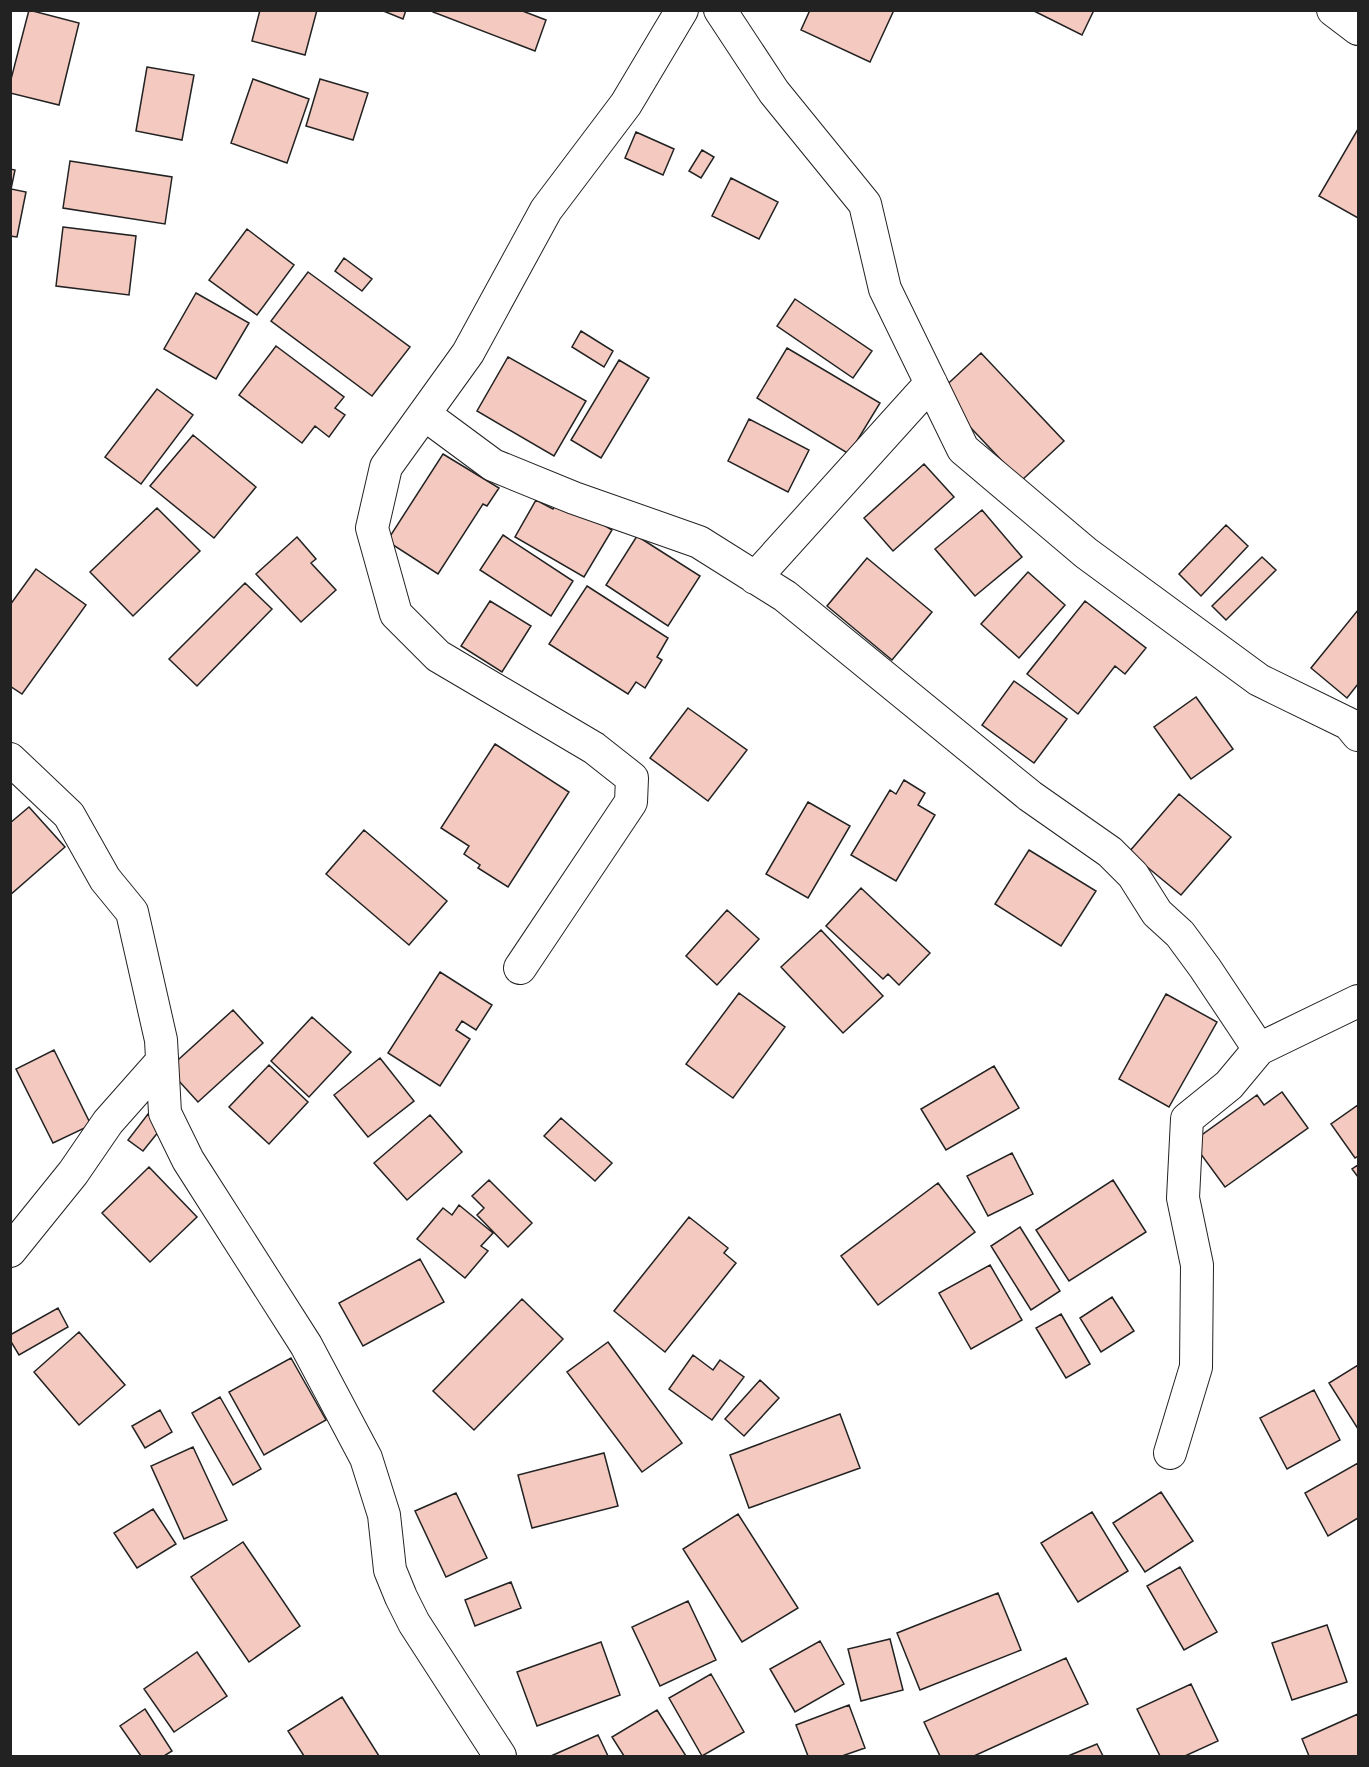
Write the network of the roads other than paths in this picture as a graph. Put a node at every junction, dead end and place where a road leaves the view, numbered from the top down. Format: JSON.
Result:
{"nodes":[{"id":1,"x":682,"y":10,"type":"edge"},
{"id":2,"x":720,"y":10,"type":"edge"},
{"id":3,"x":1333,"y":10,"type":"edge"},
{"id":4,"x":1359,"y":29,"type":"edge"},
{"id":5,"x":931,"y":383,"type":"junction"},
{"id":6,"x":424,"y":414,"type":"junction"},
{"id":7,"x":755,"y":578,"type":"junction"},
{"id":8,"x":1359,"y":735,"type":"edge"},
{"id":9,"x":10,"y":759,"type":"edge"},
{"id":10,"x":520,"y":968,"type":"dead end"},
{"id":11,"x":1359,"y":1000,"type":"edge"},
{"id":12,"x":1259,"y":1049,"type":"junction"},
{"id":13,"x":162,"y":1061,"type":"junction"},
{"id":14,"x":10,"y":1251,"type":"edge"},
{"id":15,"x":1170,"y":1453,"type":"dead end"},
{"id":16,"x":500,"y":1756,"type":"edge"}],
"edges":[{"from":1,"to":6,"type":"street"},
{"from":2,"to":5,"type":"street"},
{"from":3,"to":4,"type":"street"},
{"from":5,"to":7,"type":"street"},
{"from":5,"to":8,"type":"street"},
{"from":6,"to":7,"type":"street"},
{"from":6,"to":10,"type":"street"},
{"from":7,"to":12,"type":"street"},
{"from":9,"to":13,"type":"street"},
{"from":11,"to":12,"type":"street"},
{"from":12,"to":15,"type":"street"},
{"from":13,"to":14,"type":"street"},
{"from":13,"to":16,"type":"street"}]}
